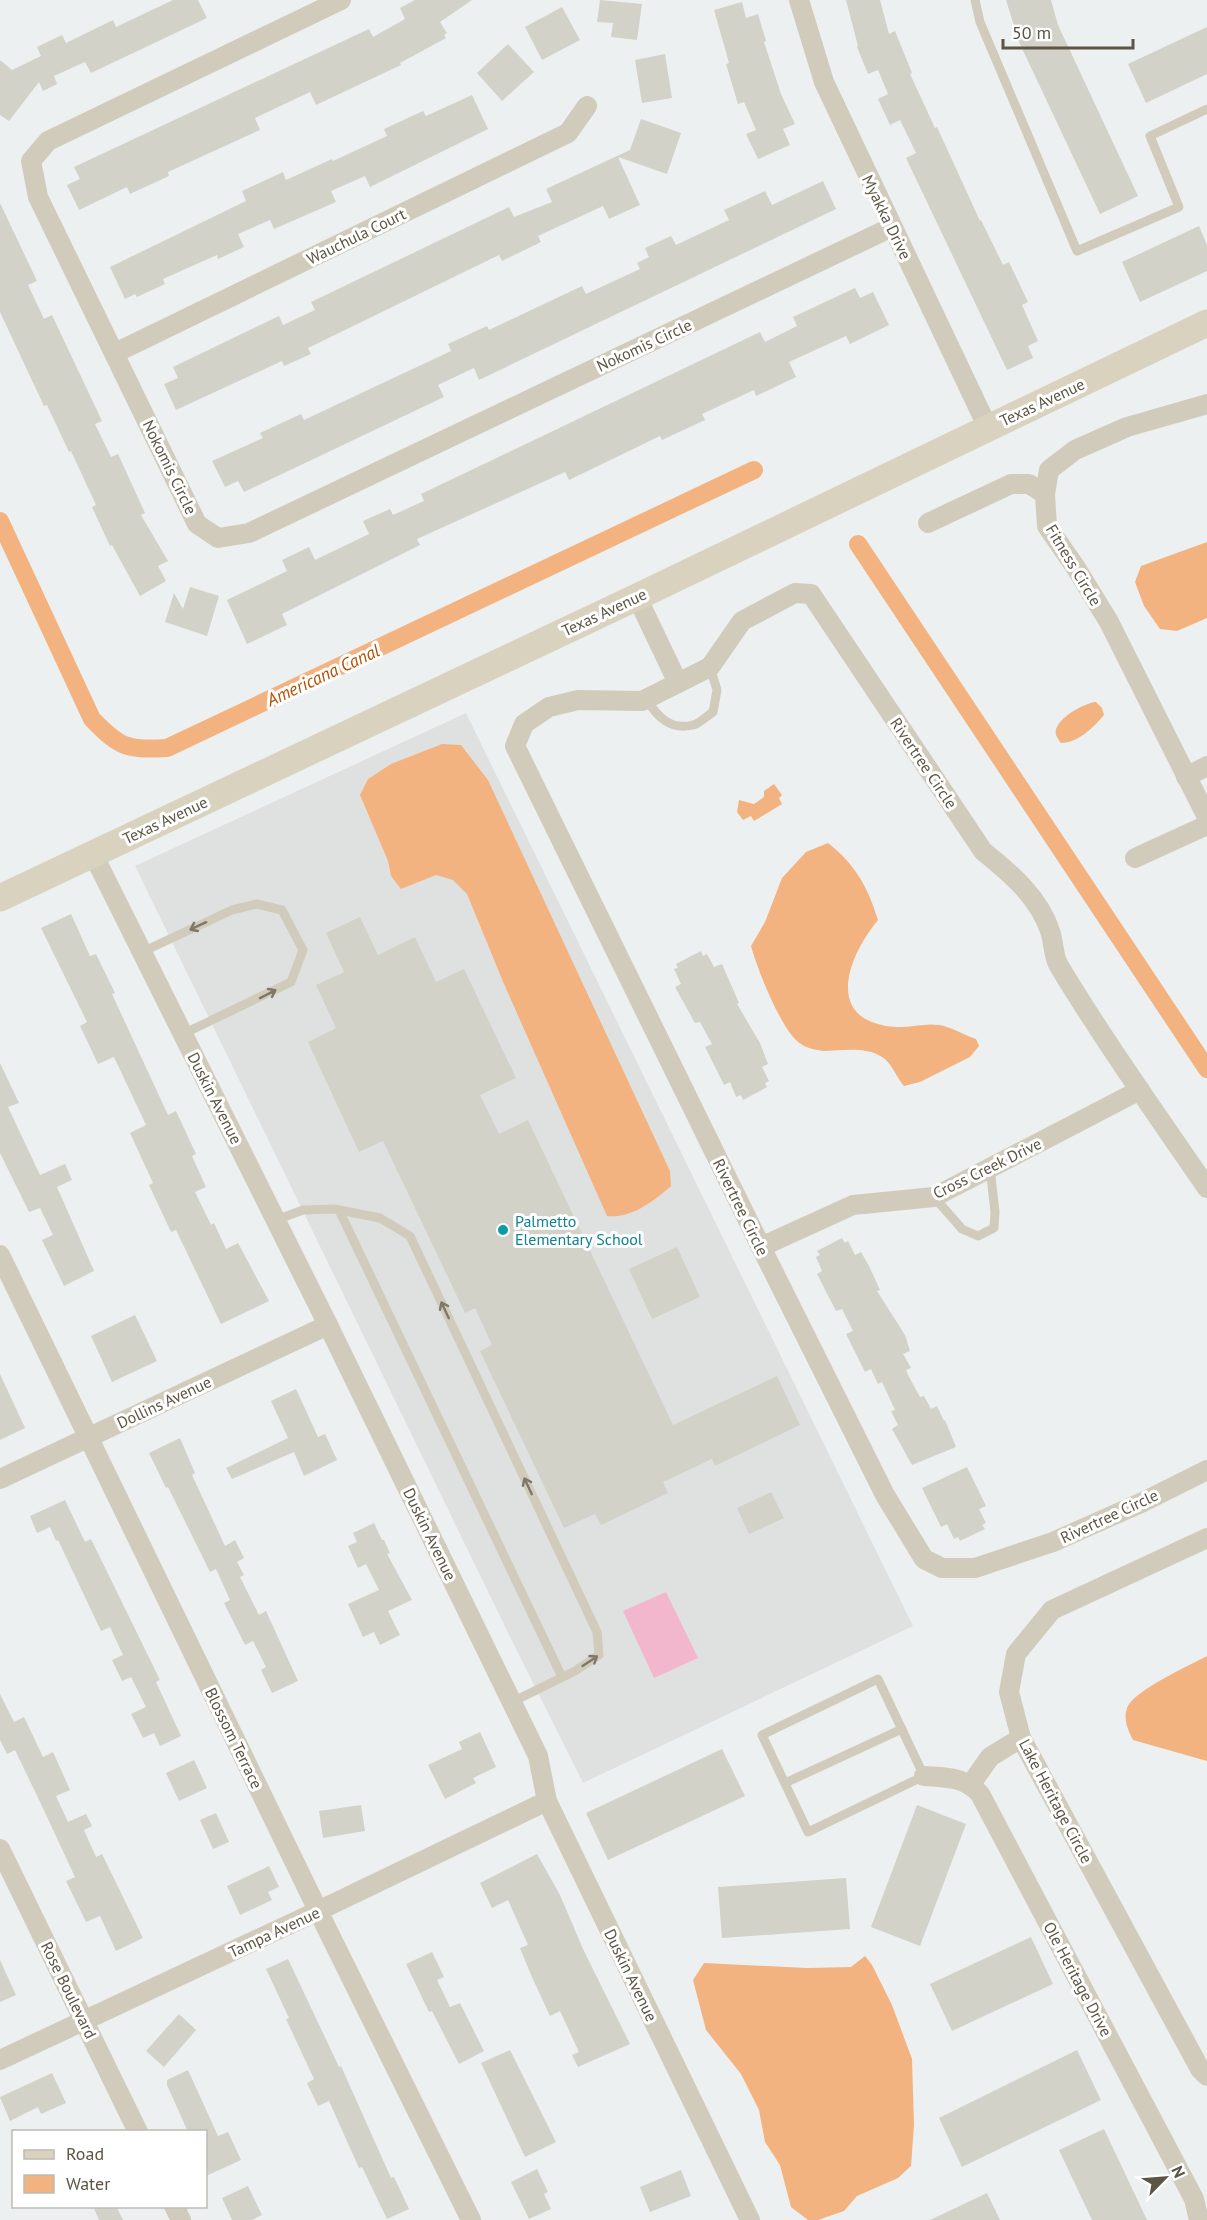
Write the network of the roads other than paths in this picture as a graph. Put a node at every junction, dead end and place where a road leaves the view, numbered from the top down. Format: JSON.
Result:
{"nodes":[{"id":1,"x":341,"y":0,"type":"edge"},
{"id":2,"x":799,"y":0,"type":"edge"},
{"id":3,"x":975,"y":0,"type":"edge"},
{"id":4,"x":587,"y":106,"type":"dead end"},
{"id":5,"x":1207,"y":110,"type":"edge"},
{"id":6,"x":892,"y":227,"type":"junction"},
{"id":7,"x":1207,"y":324,"type":"edge"},
{"id":8,"x":115,"y":353,"type":"junction"},
{"id":9,"x":1207,"y":404,"type":"edge"},
{"id":10,"x":988,"y":428,"type":"junction"},
{"id":11,"x":1045,"y":494,"type":"junction"},
{"id":12,"x":928,"y":523,"type":"dead end"},
{"id":13,"x":637,"y":597,"type":"junction"},
{"id":14,"x":710,"y":667,"type":"junction"},
{"id":15,"x":678,"y":683,"type":"junction"},
{"id":16,"x":646,"y":699,"type":"junction"},
{"id":17,"x":1207,"y":766,"type":"edge"},
{"id":18,"x":1186,"y":777,"type":"junction"},
{"id":19,"x":1207,"y":817,"type":"edge"},
{"id":20,"x":1207,"y":825,"type":"edge"},
{"id":21,"x":93,"y":854,"type":"junction"},
{"id":22,"x":1135,"y":858,"type":"dead end"},
{"id":23,"x":0,"y":898,"type":"edge"},
{"id":24,"x":142,"y":952,"type":"junction"},
{"id":25,"x":183,"y":1034,"type":"junction"},
{"id":26,"x":1140,"y":1090,"type":"junction"},
{"id":27,"x":990,"y":1168,"type":"junction"},
{"id":28,"x":1207,"y":1188,"type":"edge"},
{"id":29,"x":934,"y":1197,"type":"junction"},
{"id":30,"x":339,"y":1210,"type":"junction"},
{"id":31,"x":276,"y":1220,"type":"junction"},
{"id":32,"x":761,"y":1247,"type":"junction"},
{"id":33,"x":0,"y":1255,"type":"edge"},
{"id":34,"x":328,"y":1325,"type":"junction"},
{"id":35,"x":88,"y":1438,"type":"junction"},
{"id":36,"x":1207,"y":1470,"type":"edge"},
{"id":37,"x":0,"y":1479,"type":"edge"},
{"id":38,"x":1207,"y":1539,"type":"edge"},
{"id":39,"x":562,"y":1677,"type":"junction"},
{"id":40,"x":512,"y":1702,"type":"junction"},
{"id":41,"x":902,"y":1729,"type":"junction"},
{"id":42,"x":1021,"y":1738,"type":"junction"},
{"id":43,"x":924,"y":1776,"type":"junction"},
{"id":44,"x":785,"y":1783,"type":"junction"},
{"id":45,"x":971,"y":1784,"type":"junction"},
{"id":46,"x":547,"y":1801,"type":"junction"},
{"id":47,"x":0,"y":1850,"type":"edge"},
{"id":48,"x":318,"y":1911,"type":"junction"},
{"id":49,"x":84,"y":2021,"type":"junction"},
{"id":50,"x":0,"y":2060,"type":"edge"},
{"id":51,"x":1207,"y":2076,"type":"edge"},
{"id":52,"x":137,"y":2130,"type":"edge"},
{"id":53,"x":1200,"y":2194,"type":"edge"},
{"id":54,"x":471,"y":2220,"type":"edge"},
{"id":55,"x":750,"y":2220,"type":"edge"},
{"id":56,"x":1199,"y":2220,"type":"edge"}],
"edges":[{"from":1,"to":8,"type":"street","name":"Nokomis Circle"},
{"from":2,"to":6,"type":"street","name":"Myakka Drive"},
{"from":3,"to":5,"type":"lane"},
{"from":4,"to":8,"type":"street","name":"Wauchula Court"},
{"from":6,"to":8,"type":"street","name":"Nokomis Circle"},
{"from":6,"to":10,"type":"street","name":"Myakka Drive"},
{"from":7,"to":10,"type":"street","name":"Texas Avenue"},
{"from":9,"to":11,"type":"street","name":"Fitness Circle"},
{"from":10,"to":13,"type":"street","name":"Texas Avenue"},
{"from":11,"to":12,"type":"street"},
{"from":11,"to":18,"type":"street","name":"Fitness Circle"},
{"from":13,"to":15,"type":"street"},
{"from":13,"to":21,"type":"street","name":"Texas Avenue"},
{"from":14,"to":15,"type":"street","name":"Rivertree Circle"},
{"from":14,"to":16,"type":"lane"},
{"from":14,"to":26,"type":"street","name":"Rivertree Circle"},
{"from":15,"to":16,"type":"street","name":"Rivertree Circle"},
{"from":16,"to":32,"type":"street","name":"Rivertree Circle"},
{"from":17,"to":18,"type":"street"},
{"from":18,"to":19,"type":"street","name":"Fitness Circle"},
{"from":20,"to":22,"type":"street"},
{"from":21,"to":23,"type":"street","name":"Texas Avenue"},
{"from":21,"to":24,"type":"street","name":"Duskin Avenue"},
{"from":24,"to":25,"type":"street","name":"Duskin Avenue"},
{"from":25,"to":24,"type":"lane","one_way":true},
{"from":25,"to":31,"type":"street","name":"Duskin Avenue"},
{"from":26,"to":27,"type":"street","name":"Cross Creek Drive"},
{"from":26,"to":28,"type":"street","name":"Rivertree Circle"},
{"from":27,"to":29,"type":"street","name":"Cross Creek Drive"},
{"from":27,"to":29,"type":"lane"},
{"from":29,"to":32,"type":"street","name":"Cross Creek Drive"},
{"from":30,"to":31,"type":"lane"},
{"from":30,"to":39,"type":"lane"},
{"from":39,"to":30,"type":"lane","one_way":true},
{"from":31,"to":34,"type":"street","name":"Duskin Avenue"},
{"from":32,"to":36,"type":"street","name":"Rivertree Circle"},
{"from":33,"to":35,"type":"street","name":"Blossom Terrace"},
{"from":34,"to":35,"type":"street","name":"Dollins Avenue"},
{"from":34,"to":40,"type":"street","name":"Duskin Avenue"},
{"from":35,"to":37,"type":"street","name":"Dollins Avenue"},
{"from":35,"to":48,"type":"street","name":"Blossom Terrace"},
{"from":38,"to":42,"type":"street","name":"Lake Heritage Circle"},
{"from":39,"to":40,"type":"lane"},
{"from":40,"to":46,"type":"street","name":"Duskin Avenue"},
{"from":41,"to":43,"type":"lane"},
{"from":41,"to":44,"type":"lane"},
{"from":41,"to":44,"type":"lane"},
{"from":42,"to":45,"type":"street"},
{"from":42,"to":51,"type":"street","name":"Lake Heritage Circle"},
{"from":43,"to":44,"type":"lane"},
{"from":43,"to":45,"type":"street"},
{"from":45,"to":53,"type":"street","name":"Ole Heritage Drive"},
{"from":46,"to":48,"type":"street","name":"Tampa Avenue"},
{"from":46,"to":55,"type":"street","name":"Duskin Avenue"},
{"from":47,"to":49,"type":"street","name":"Rose Boulevard"},
{"from":48,"to":49,"type":"street","name":"Tampa Avenue"},
{"from":48,"to":54,"type":"street","name":"Blossom Terrace"},
{"from":49,"to":50,"type":"street","name":"Tampa Avenue"},
{"from":49,"to":52,"type":"street","name":"Rose Boulevard"},
{"from":53,"to":56,"type":"street","name":"Ole Heritage Drive"}]}
